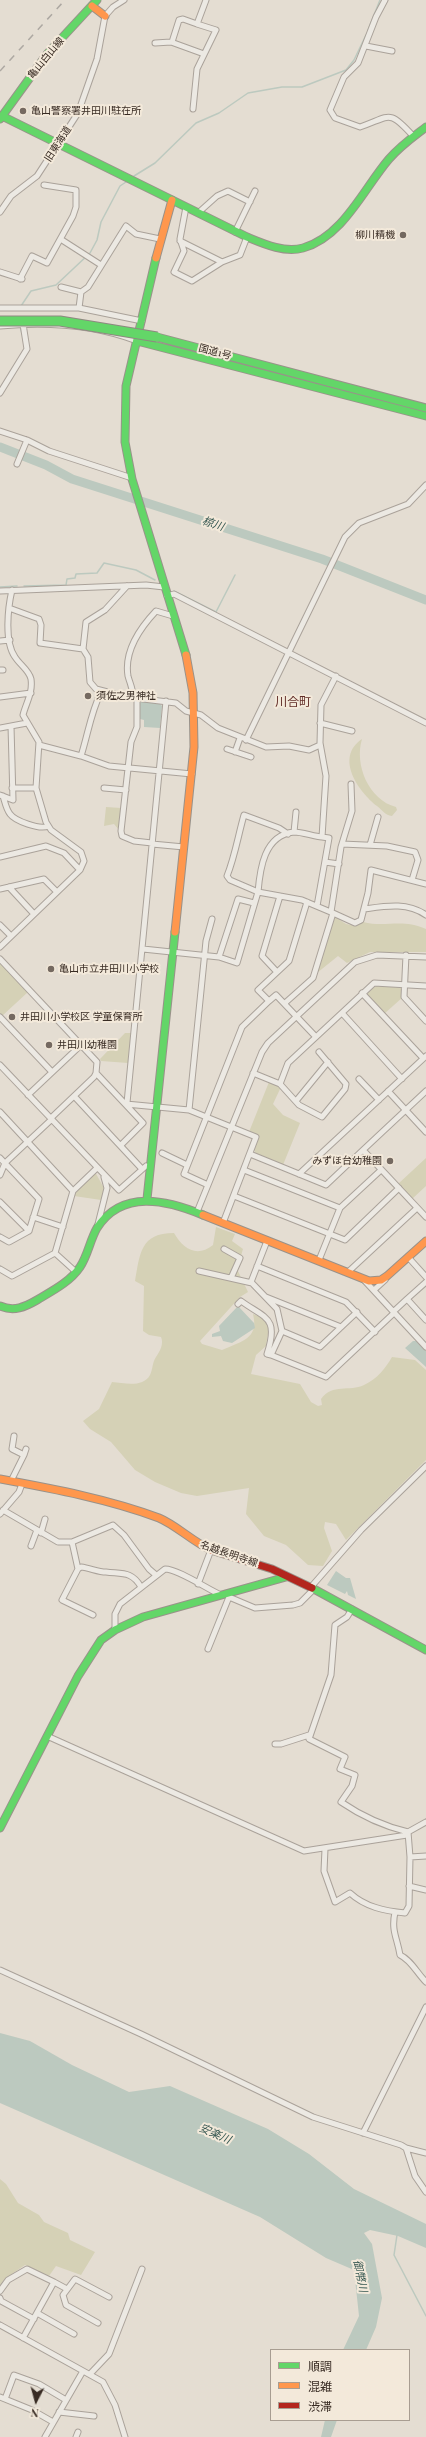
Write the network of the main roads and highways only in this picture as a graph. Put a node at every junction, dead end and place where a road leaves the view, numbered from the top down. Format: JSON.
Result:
{"nodes":[{"id":1,"x":92,"y":2,"type":"edge"},
{"id":2,"x":105,"y":16,"type":"road end"},
{"id":3,"x":1,"y":117,"type":"edge"},
{"id":4,"x":426,"y":128,"type":"edge"},
{"id":5,"x":172,"y":200,"type":"junction"},
{"id":6,"x":0,"y":321,"type":"edge"},
{"id":7,"x":137,"y":341,"type":"junction"},
{"id":8,"x":426,"y":408,"type":"edge"},
{"id":9,"x":426,"y":416,"type":"edge"},
{"id":10,"x":148,"y":1199,"type":"junction"},
{"id":11,"x":426,"y":1241,"type":"edge"},
{"id":12,"x":0,"y":1306,"type":"edge"},
{"id":13,"x":0,"y":1479,"type":"edge"},
{"id":14,"x":286,"y":1577,"type":"junction"},
{"id":15,"x":426,"y":1650,"type":"edge"},
{"id":16,"x":1,"y":1823,"type":"edge"}],
"edges":[{"from":1,"to":2,"type":"main road"},
{"from":1,"to":3,"type":"main road","name":"亀山白山線"},
{"from":3,"to":5,"type":"main road"},
{"from":4,"to":5,"type":"main road"},
{"from":5,"to":7,"type":"main road"},
{"from":6,"to":8,"type":"main road","name":"国道1号","bridge":true},
{"from":7,"to":9,"type":"main road"},
{"from":7,"to":10,"type":"main road"},
{"from":10,"to":11,"type":"main road"},
{"from":10,"to":12,"type":"main road"},
{"from":13,"to":14,"type":"main road","name":"名越長明寺線"},
{"from":14,"to":15,"type":"main road","name":"名越長明寺線"},
{"from":14,"to":16,"type":"main road"}]}
